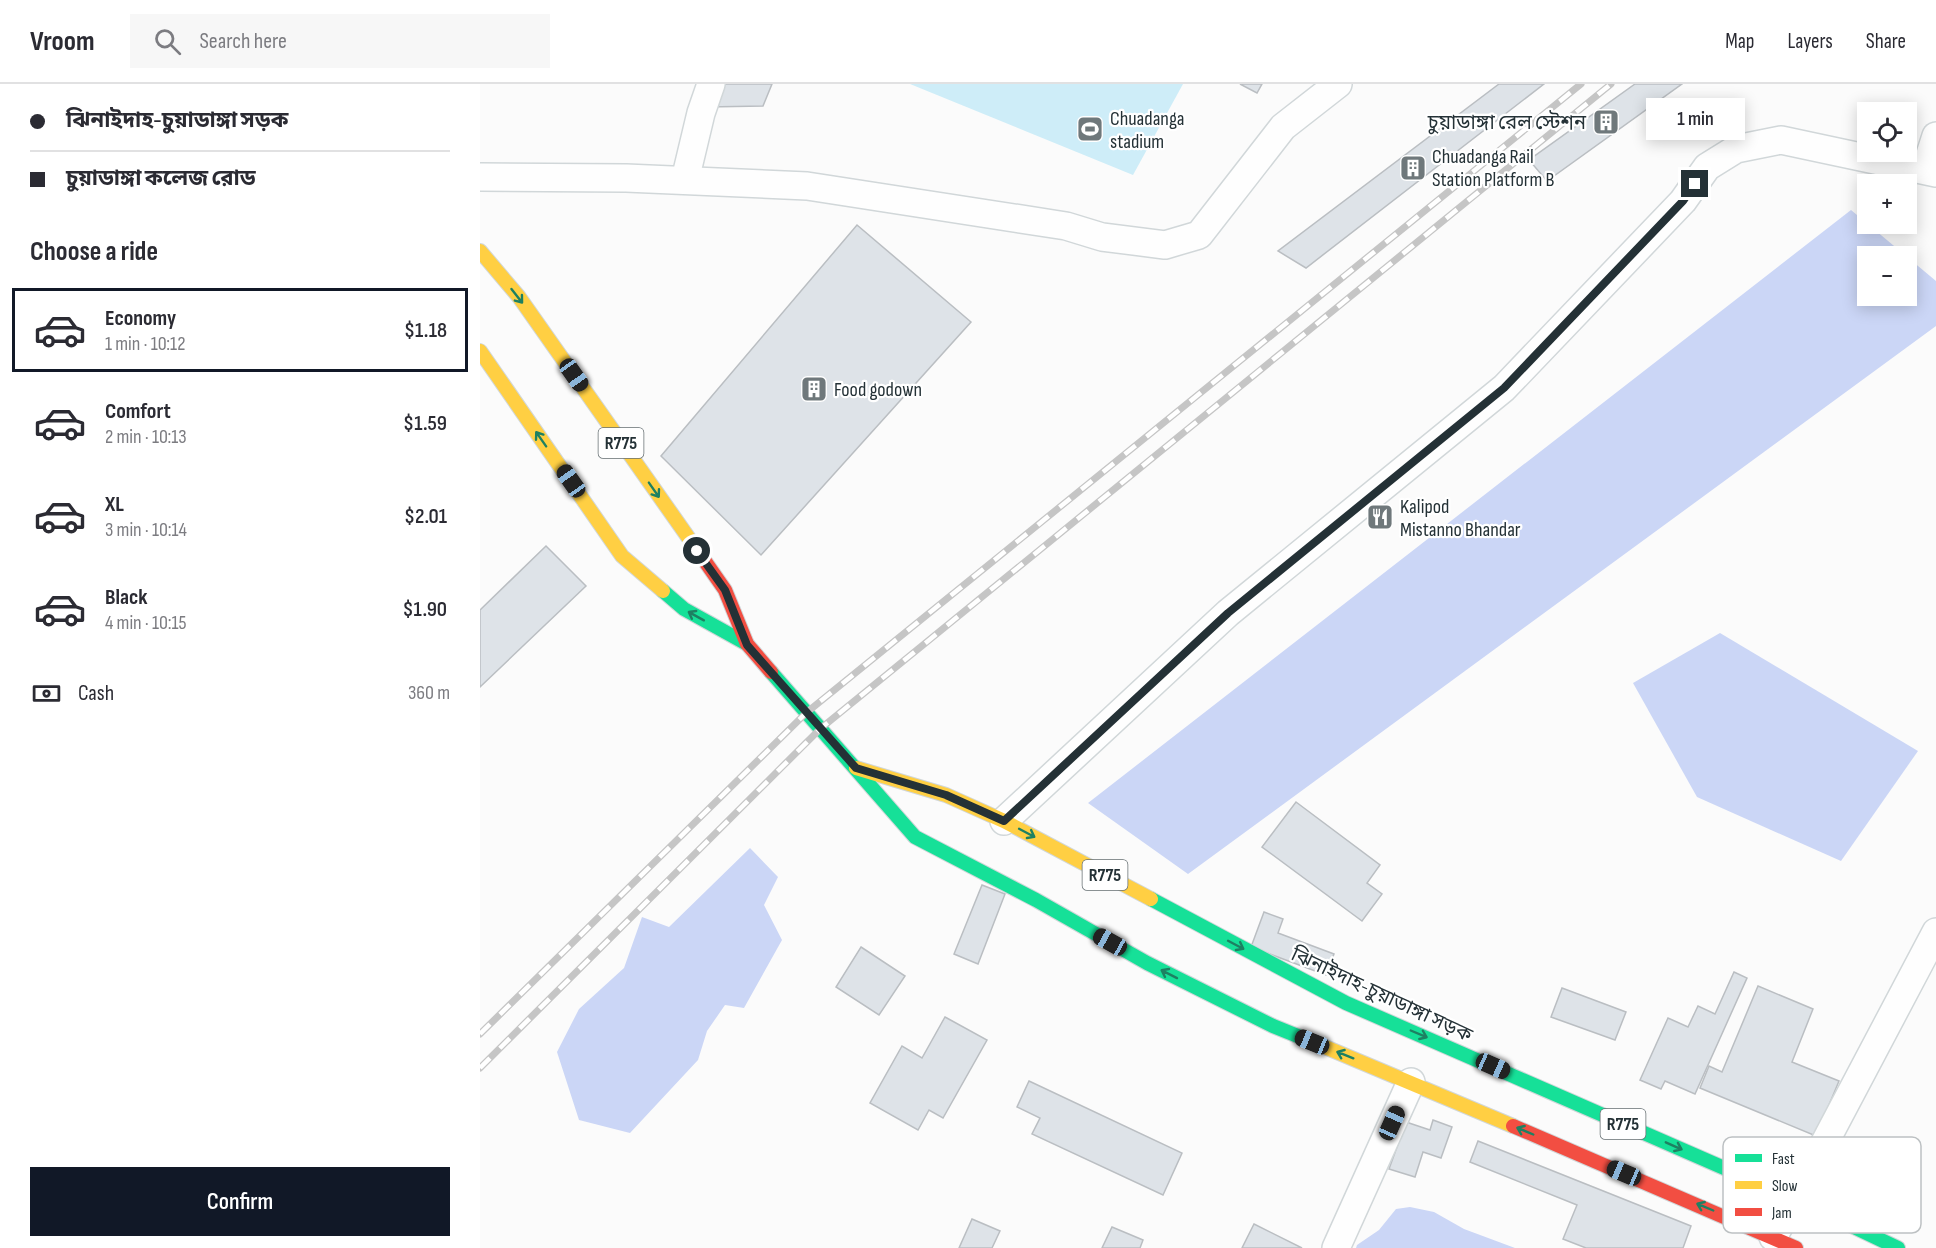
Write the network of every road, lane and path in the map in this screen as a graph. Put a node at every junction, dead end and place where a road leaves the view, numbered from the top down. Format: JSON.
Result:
{"nodes":[{"id":1,"x":711,"y":84,"type":"edge"},
{"id":2,"x":1338,"y":84,"type":"edge"},
{"id":3,"x":1936,"y":136,"type":"edge"},
{"id":4,"x":1930,"y":172,"type":"edge"},
{"id":5,"x":480,"y":177,"type":"edge"},
{"id":6,"x":685,"y":180,"type":"junction"},
{"id":7,"x":480,"y":251,"type":"edge"},
{"id":8,"x":480,"y":351,"type":"edge"},
{"id":9,"x":747,"y":645,"type":"junction"},
{"id":10,"x":856,"y":768,"type":"junction"},
{"id":11,"x":1004,"y":821,"type":"junction"},
{"id":12,"x":1936,"y":932,"type":"edge"},
{"id":13,"x":1411,"y":1082,"type":"junction"},
{"id":14,"x":1828,"y":1137,"type":"edge"},
{"id":15,"x":1723,"y":1168,"type":"edge"},
{"id":16,"x":1723,"y":1215,"type":"edge"},
{"id":17,"x":1764,"y":1233,"type":"edge"},
{"id":18,"x":1866,"y":1233,"type":"edge"},
{"id":19,"x":1785,"y":1242,"type":"edge"},
{"id":20,"x":1336,"y":1248,"type":"edge"},
{"id":21,"x":1898,"y":1248,"type":"edge"}],
"edges":[{"from":1,"to":6,"type":"street"},
{"from":2,"to":6,"type":"street"},
{"from":3,"to":4,"type":"street"},
{"from":4,"to":11,"type":"street"},
{"from":5,"to":6,"type":"street"},
{"from":7,"to":9,"type":"main road","number":"R775","one_way":true},
{"from":9,"to":8,"type":"main road","number":"R775","one_way":true},
{"from":9,"to":10,"type":"main road","number":"R775"},
{"from":10,"to":11,"type":"main road","name":"ঝিনাইদাহ-চুয়াডাঙ্গা সড়ক","number":"R775"},
{"from":13,"to":10,"type":"main road","number":"R775","one_way":true},
{"from":11,"to":15,"type":"main road","name":"ঝিনাইদাহ-চুয়াডাঙ্গা সড়ক","number":"R775","one_way":true},
{"from":12,"to":14,"type":"street"},
{"from":16,"to":13,"type":"main road","number":"R775","one_way":true},
{"from":13,"to":20,"type":"street"},
{"from":19,"to":17,"type":"main road","number":"R775","one_way":true},
{"from":18,"to":21,"type":"main road","name":"ঝিনাইদাহ-চুয়াডাঙ্গা সড়ক","number":"R775"}]}
